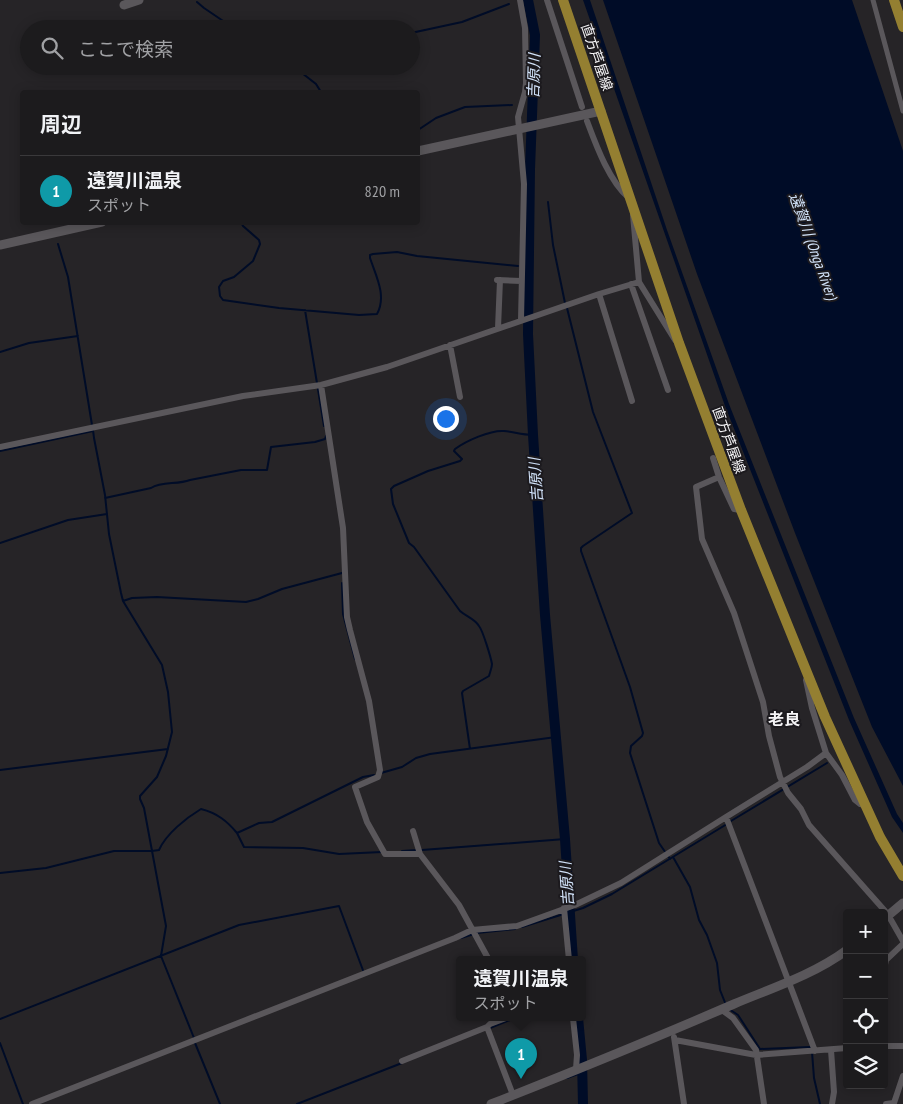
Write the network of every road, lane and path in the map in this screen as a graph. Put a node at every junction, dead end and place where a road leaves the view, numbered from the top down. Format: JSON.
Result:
{"nodes":[{"id":1,"x":139,"y":0,"type":"edge"},
{"id":2,"x":520,"y":0,"type":"edge"},
{"id":3,"x":547,"y":0,"type":"edge"},
{"id":4,"x":563,"y":0,"type":"edge"},
{"id":5,"x":873,"y":0,"type":"edge"},
{"id":6,"x":894,"y":0,"type":"edge"},
{"id":7,"x":124,"y":5,"type":"dead end"},
{"id":8,"x":903,"y":27,"type":"edge"},
{"id":9,"x":582,"y":107,"type":"dead end"},
{"id":10,"x":601,"y":111,"type":"junction"},
{"id":11,"x":903,"y":111,"type":"edge"},
{"id":12,"x":587,"y":121,"type":"dead end"},
{"id":13,"x":521,"y":128,"type":"junction"},
{"id":14,"x":420,"y":151,"type":"edge"},
{"id":15,"x":632,"y":204,"type":"junction"},
{"id":16,"x":89,"y":225,"type":"edge"},
{"id":17,"x":0,"y":246,"type":"edge"},
{"id":18,"x":521,"y":281,"type":"junction"},
{"id":19,"x":640,"y":282,"type":"junction"},
{"id":20,"x":631,"y":284,"type":"junction"},
{"id":21,"x":599,"y":294,"type":"junction"},
{"id":22,"x":521,"y":320,"type":"junction"},
{"id":23,"x":498,"y":328,"type":"junction"},
{"id":24,"x":679,"y":343,"type":"junction"},
{"id":25,"x":450,"y":345,"type":"junction"},
{"id":26,"x":321,"y":385,"type":"junction"},
{"id":27,"x":668,"y":390,"type":"dead end"},
{"id":28,"x":460,"y":397,"type":"dead end"},
{"id":29,"x":632,"y":401,"type":"dead end"},
{"id":30,"x":0,"y":447,"type":"edge"},
{"id":31,"x":713,"y":458,"type":"dead end"},
{"id":32,"x":719,"y":477,"type":"junction"},
{"id":33,"x":741,"y":510,"type":"junction"},
{"id":34,"x":807,"y":674,"type":"junction"},
{"id":35,"x":826,"y":753,"type":"junction"},
{"id":36,"x":782,"y":783,"type":"junction"},
{"id":37,"x":865,"y":804,"type":"junction"},
{"id":38,"x":726,"y":817,"type":"junction"},
{"id":39,"x":413,"y":831,"type":"dead end"},
{"id":40,"x":420,"y":854,"type":"junction"},
{"id":41,"x":903,"y":876,"type":"edge"},
{"id":42,"x":903,"y":904,"type":"edge"},
{"id":43,"x":564,"y":908,"type":"junction"},
{"id":44,"x":880,"y":909,"type":"edge"},
{"id":45,"x":888,"y":916,"type":"edge"},
{"id":46,"x":888,"y":919,"type":"edge"},
{"id":47,"x":472,"y":930,"type":"junction"},
{"id":48,"x":903,"y":942,"type":"edge"},
{"id":49,"x":843,"y":953,"type":"edge"},
{"id":50,"x":487,"y":956,"type":"edge"},
{"id":51,"x":568,"y":956,"type":"edge"},
{"id":52,"x":888,"y":956,"type":"edge"},
{"id":53,"x":788,"y":982,"type":"junction"},
{"id":54,"x":722,"y":1010,"type":"junction"},
{"id":55,"x":498,"y":1021,"type":"edge"},
{"id":56,"x":573,"y":1021,"type":"edge"},
{"id":57,"x":487,"y":1027,"type":"junction"},
{"id":58,"x":673,"y":1036,"type":"junction"},
{"id":59,"x":888,"y":1046,"type":"edge"},
{"id":60,"x":903,"y":1046,"type":"edge"},
{"id":61,"x":843,"y":1048,"type":"edge"},
{"id":62,"x":831,"y":1050,"type":"junction"},
{"id":63,"x":815,"y":1051,"type":"junction"},
{"id":64,"x":756,"y":1054,"type":"junction"},
{"id":65,"x":402,"y":1061,"type":"dead end"},
{"id":66,"x":576,"y":1069,"type":"junction"},
{"id":67,"x":903,"y":1076,"type":"edge"},
{"id":68,"x":513,"y":1095,"type":"junction"},
{"id":69,"x":895,"y":1103,"type":"edge"},
{"id":70,"x":32,"y":1104,"type":"edge"},
{"id":71,"x":490,"y":1104,"type":"edge"},
{"id":72,"x":684,"y":1104,"type":"edge"},
{"id":73,"x":764,"y":1104,"type":"edge"},
{"id":74,"x":832,"y":1104,"type":"edge"},
{"id":75,"x":886,"y":1104,"type":"edge"}],
"edges":[{"from":1,"to":7,"type":"street"},
{"from":2,"to":13,"type":"street"},
{"from":3,"to":9,"type":"street"},
{"from":4,"to":10,"type":"main road","name":"直方芦屋線"},
{"from":5,"to":11,"type":"street"},
{"from":6,"to":8,"type":"main road"},
{"from":10,"to":13,"type":"street"},
{"from":10,"to":15,"type":"main road","name":"直方芦屋線"},
{"from":12,"to":15,"type":"street"},
{"from":13,"to":14,"type":"street"},
{"from":13,"to":18,"type":"street"},
{"from":15,"to":19,"type":"street"},
{"from":15,"to":24,"type":"main road","name":"直方芦屋線"},
{"from":16,"to":17,"type":"street"},
{"from":18,"to":22,"type":"street"},
{"from":18,"to":23,"type":"street"},
{"from":19,"to":20,"type":"street"},
{"from":19,"to":24,"type":"street"},
{"from":20,"to":21,"type":"street"},
{"from":20,"to":27,"type":"street"},
{"from":21,"to":22,"type":"street"},
{"from":21,"to":29,"type":"street"},
{"from":22,"to":23,"type":"street"},
{"from":23,"to":25,"type":"street"},
{"from":24,"to":33,"type":"main road","name":"直方芦屋線"},
{"from":25,"to":26,"type":"street"},
{"from":25,"to":28,"type":"street"},
{"from":26,"to":30,"type":"street"},
{"from":26,"to":40,"type":"street"},
{"from":31,"to":32,"type":"street"},
{"from":32,"to":33,"type":"street"},
{"from":32,"to":36,"type":"street"},
{"from":33,"to":34,"type":"main road","name":"直方芦屋線"},
{"from":34,"to":35,"type":"street"},
{"from":34,"to":37,"type":"main road","name":"直方芦屋線"},
{"from":35,"to":36,"type":"street"},
{"from":35,"to":37,"type":"street"},
{"from":36,"to":38,"type":"street"},
{"from":36,"to":44,"type":"street"},
{"from":37,"to":41,"type":"main road","name":"直方芦屋線"},
{"from":38,"to":43,"type":"street"},
{"from":38,"to":53,"type":"street"},
{"from":39,"to":40,"type":"street"},
{"from":40,"to":47,"type":"street"},
{"from":42,"to":45,"type":"street"},
{"from":43,"to":47,"type":"street"},
{"from":43,"to":51,"type":"street"},
{"from":46,"to":48,"type":"street"},
{"from":47,"to":50,"type":"street"},
{"from":47,"to":70,"type":"street"},
{"from":48,"to":52,"type":"street"},
{"from":49,"to":53,"type":"street"},
{"from":53,"to":54,"type":"street"},
{"from":53,"to":63,"type":"street"},
{"from":54,"to":58,"type":"street"},
{"from":54,"to":64,"type":"street"},
{"from":55,"to":57,"type":"street"},
{"from":56,"to":66,"type":"street"},
{"from":57,"to":65,"type":"street"},
{"from":57,"to":68,"type":"street"},
{"from":58,"to":64,"type":"street"},
{"from":58,"to":66,"type":"street"},
{"from":58,"to":72,"type":"street"},
{"from":59,"to":60,"type":"street"},
{"from":61,"to":62,"type":"street"},
{"from":62,"to":63,"type":"street"},
{"from":62,"to":74,"type":"street"},
{"from":63,"to":64,"type":"street"},
{"from":64,"to":73,"type":"street"},
{"from":66,"to":68,"type":"street"},
{"from":67,"to":69,"type":"street"},
{"from":68,"to":71,"type":"street"},
{"from":69,"to":75,"type":"street"}]}
